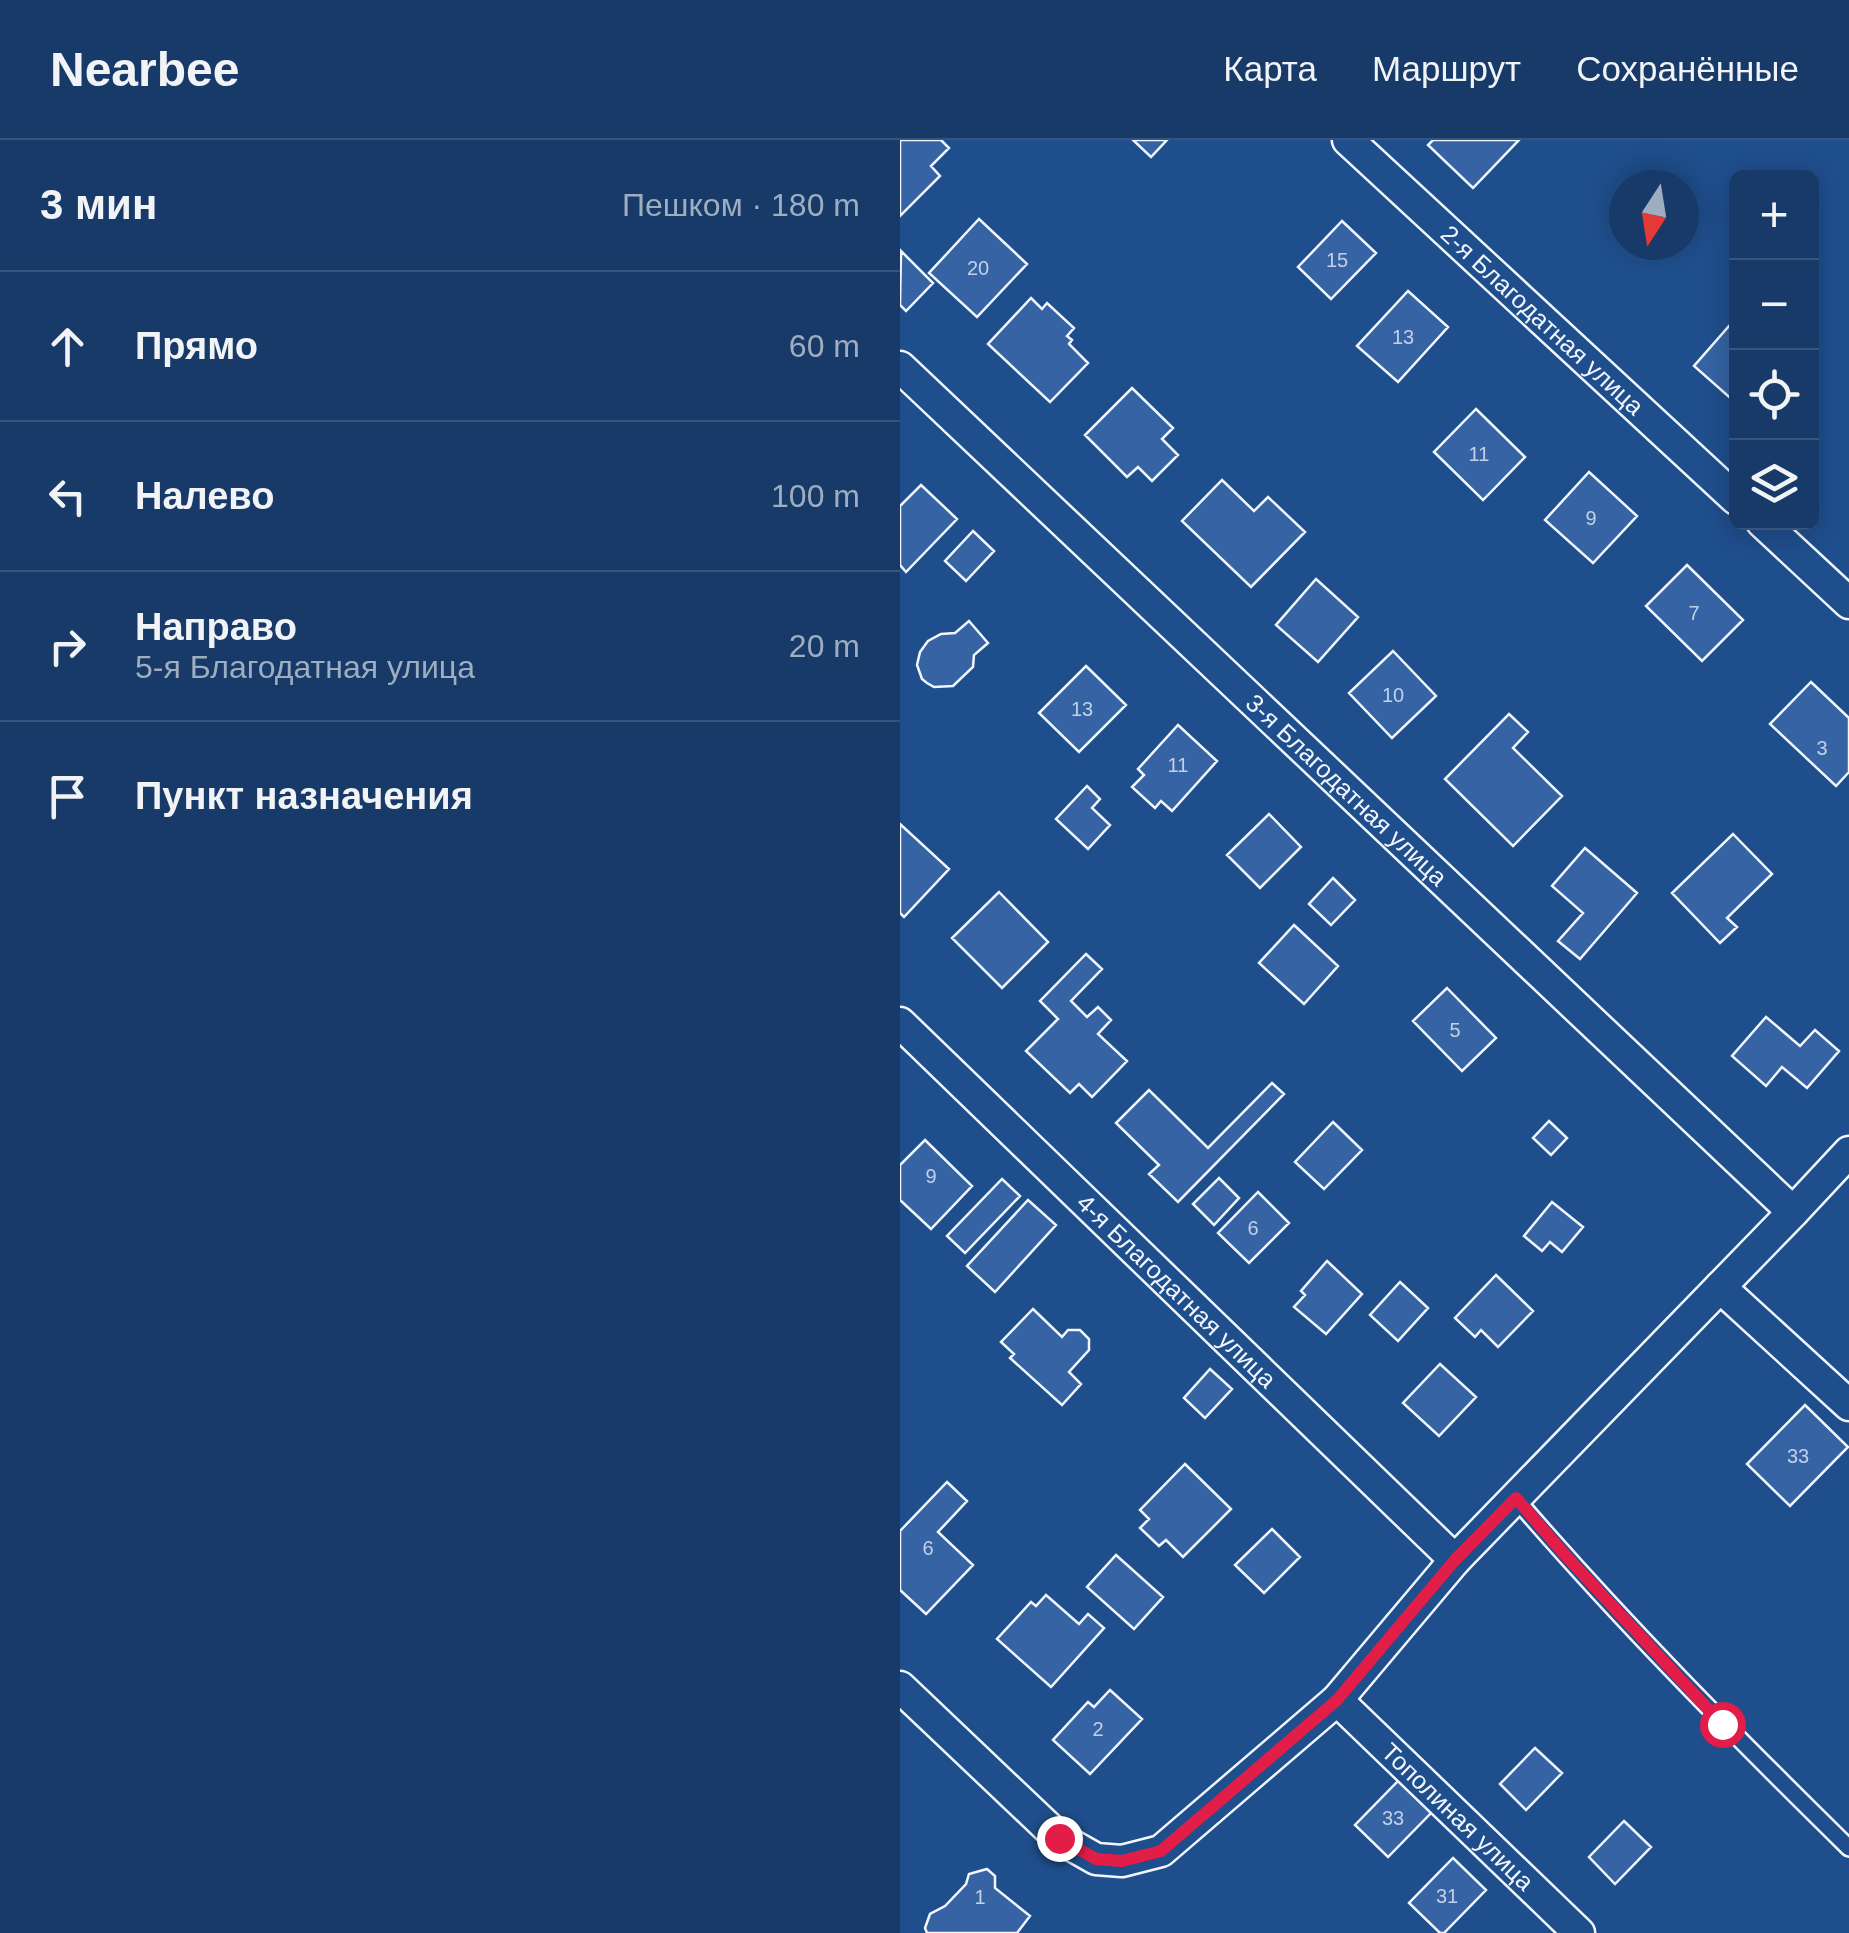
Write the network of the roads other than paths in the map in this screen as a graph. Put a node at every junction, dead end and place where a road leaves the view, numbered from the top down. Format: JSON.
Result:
{"nodes":[{"id":1,"x":1348,"y":140,"type":"edge"},
{"id":2,"x":900,"y":367,"type":"edge"},
{"id":3,"x":1729,"y":493,"type":"edge"},
{"id":4,"x":1771,"y":530,"type":"edge"},
{"id":5,"x":1849,"y":603,"type":"edge"},
{"id":6,"x":900,"y":1023,"type":"edge"},
{"id":7,"x":1849,"y":1152,"type":"edge"},
{"id":8,"x":1793,"y":1212,"type":"junction"},
{"id":9,"x":1720,"y":1287,"type":"junction"},
{"id":10,"x":1849,"y":1405,"type":"edge"},
{"id":11,"x":1516,"y":1498,"type":"junction"},
{"id":12,"x":1455,"y":1560,"type":"junction"},
{"id":13,"x":900,"y":1687,"type":"edge"},
{"id":14,"x":1337,"y":1700,"type":"junction"},
{"id":15,"x":1849,"y":1848,"type":"edge"},
{"id":16,"x":1579,"y":1933,"type":"edge"}],
"edges":[{"from":1,"to":3,"type":"street","name":"2-я Благодатная улица"},
{"from":2,"to":8,"type":"street","name":"3-я Благодатная улица"},
{"from":4,"to":5,"type":"street"},
{"from":6,"to":12,"type":"street","name":"4-я Благодатная улица"},
{"from":7,"to":8,"type":"street"},
{"from":8,"to":9,"type":"street"},
{"from":9,"to":10,"type":"street"},
{"from":9,"to":11,"type":"street"},
{"from":11,"to":12,"type":"street"},
{"from":11,"to":15,"type":"lane"},
{"from":12,"to":14,"type":"street"},
{"from":13,"to":14,"type":"street"},
{"from":14,"to":16,"type":"street","name":"Тополиная улица"}]}
